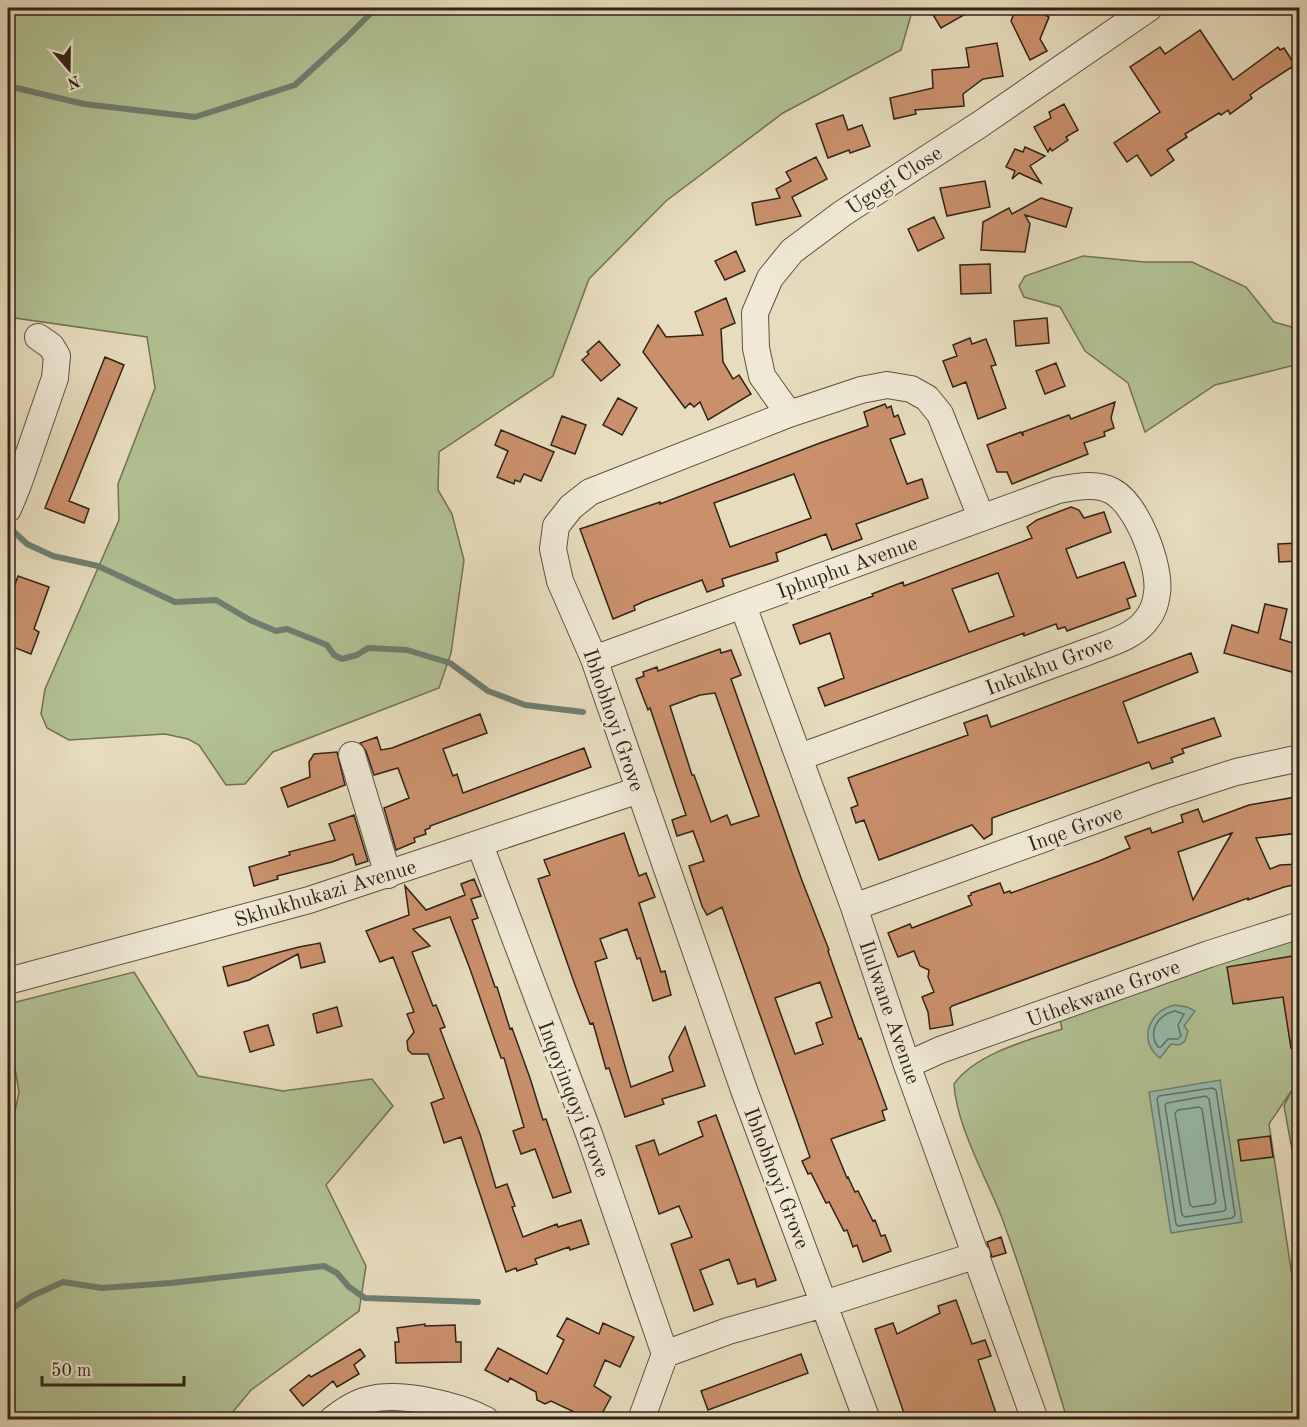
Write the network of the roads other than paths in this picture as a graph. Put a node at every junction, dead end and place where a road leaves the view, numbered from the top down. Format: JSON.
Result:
{"nodes":[{"id":1,"x":1149,"y":8,"type":"edge"},
{"id":2,"x":38,"y":337,"type":"dead end"},
{"id":3,"x":789,"y":414,"type":"junction"},
{"id":4,"x":1102,"y":486,"type":"joint"},
{"id":5,"x":8,"y":509,"type":"edge"},
{"id":6,"x":981,"y":517,"type":"junction"},
{"id":7,"x":743,"y":606,"type":"junction"},
{"id":8,"x":594,"y":659,"type":"junction"},
{"id":9,"x":352,"y":755,"type":"dead end"},
{"id":10,"x":800,"y":757,"type":"junction"},
{"id":11,"x":1299,"y":758,"type":"edge"},
{"id":12,"x":639,"y":790,"type":"junction"},
{"id":13,"x":480,"y":845,"type":"junction"},
{"id":14,"x":388,"y":875,"type":"junction"},
{"id":15,"x":854,"y":907,"type":"junction"},
{"id":16,"x":1299,"y":925,"type":"edge"},
{"id":17,"x":8,"y":981,"type":"edge"},
{"id":18,"x":908,"y":1065,"type":"junction"},
{"id":19,"x":977,"y":1255,"type":"junction"},
{"id":20,"x":824,"y":1304,"type":"junction"},
{"id":21,"x":665,"y":1354,"type":"junction"},
{"id":22,"x":332,"y":1419,"type":"edge"},
{"id":23,"x":486,"y":1419,"type":"edge"},
{"id":24,"x":641,"y":1419,"type":"edge"},
{"id":25,"x":867,"y":1419,"type":"edge"},
{"id":26,"x":1035,"y":1419,"type":"edge"}],
"edges":[{"from":1,"to":3,"type":"street","name":"Ugogi Close"},
{"from":2,"to":5,"type":"street"},
{"from":3,"to":6,"type":"street","name":"Ibhobhoyi Grove"},
{"from":3,"to":8,"type":"street","name":"Ibhobhoyi Grove"},
{"from":4,"to":6,"type":"street","name":"Iphuphu Avenue"},
{"from":4,"to":10,"type":"street","name":"Inkukhu Grove"},
{"from":6,"to":7,"type":"street","name":"Iphuphu Avenue"},
{"from":7,"to":8,"type":"street","name":"Iphuphu Avenue"},
{"from":7,"to":10,"type":"street","name":"Ilulwane Avenue"},
{"from":8,"to":12,"type":"street","name":"Ibhobhoyi Grove"},
{"from":9,"to":14,"type":"street"},
{"from":10,"to":15,"type":"street","name":"Ilulwane Avenue"},
{"from":11,"to":15,"type":"street","name":"Inqe Grove"},
{"from":12,"to":13,"type":"street","name":"Skhukhukazi Avenue"},
{"from":12,"to":20,"type":"street","name":"Ibhobhoyi Grove"},
{"from":13,"to":14,"type":"street","name":"Skhukhukazi Avenue"},
{"from":13,"to":21,"type":"street","name":"Inqoyinqoyi Grove"},
{"from":14,"to":17,"type":"street","name":"Skhukhukazi Avenue"},
{"from":15,"to":18,"type":"street","name":"Ilulwane Avenue"},
{"from":16,"to":18,"type":"street","name":"Uthekwane Grove"},
{"from":18,"to":19,"type":"street","name":"Ilulwane Avenue"},
{"from":19,"to":20,"type":"street"},
{"from":19,"to":26,"type":"street","name":"Ilulwane Avenue"},
{"from":20,"to":21,"type":"street"},
{"from":20,"to":25,"type":"street","name":"Ibhobhoyi Grove"},
{"from":21,"to":24,"type":"street"},
{"from":22,"to":23,"type":"street"}]}
